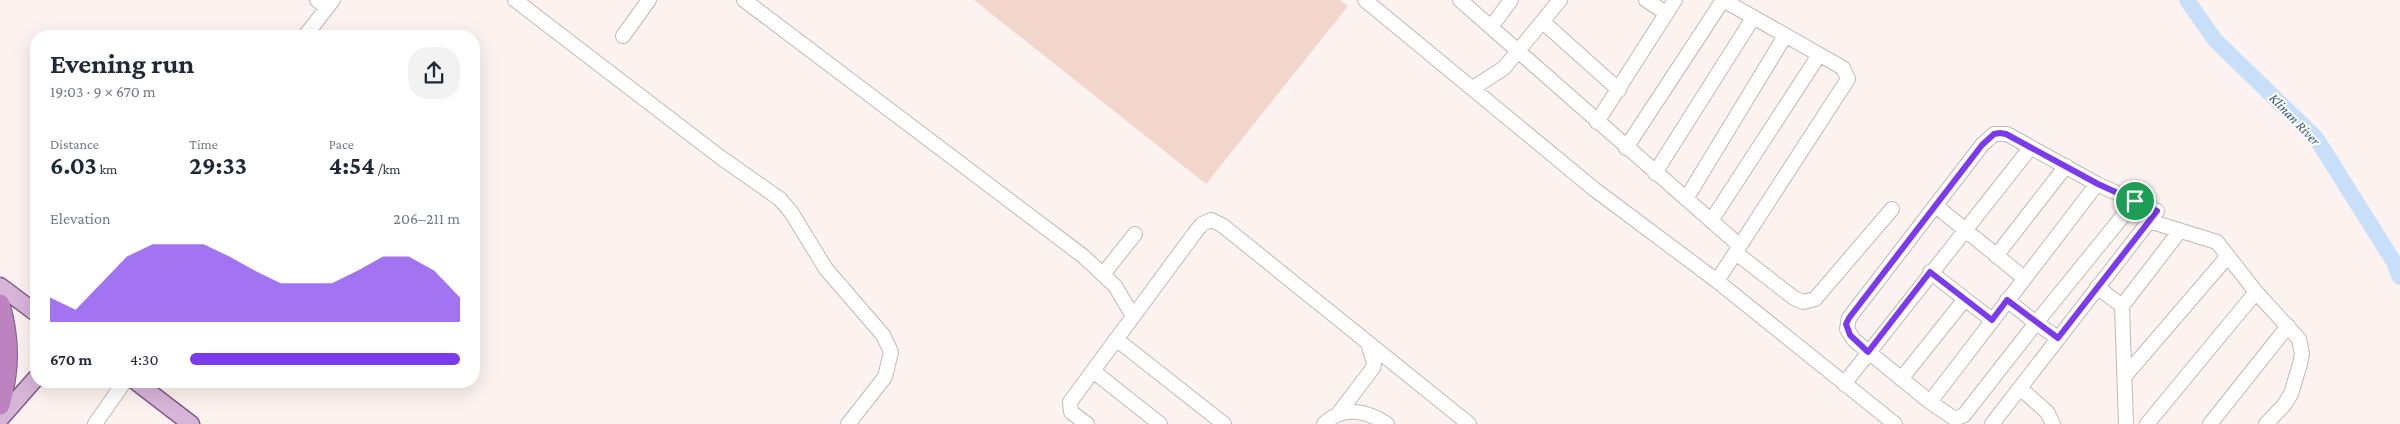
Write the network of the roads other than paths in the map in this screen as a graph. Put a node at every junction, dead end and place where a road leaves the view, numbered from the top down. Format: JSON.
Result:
{"nodes":[{"id":1,"x":517,"y":0,"type":"edge"},
{"id":2,"x":649,"y":0,"type":"edge"},
{"id":3,"x":744,"y":0,"type":"edge"},
{"id":4,"x":1365,"y":0,"type":"edge"},
{"id":5,"x":1460,"y":0,"type":"edge"},
{"id":6,"x":1511,"y":0,"type":"edge"},
{"id":7,"x":1560,"y":0,"type":"edge"},
{"id":8,"x":1646,"y":0,"type":"edge"},
{"id":9,"x":1675,"y":0,"type":"edge"},
{"id":10,"x":1723,"y":0,"type":"edge"},
{"id":11,"x":326,"y":3,"type":"edge"},
{"id":12,"x":1666,"y":13,"type":"junction"},
{"id":13,"x":1753,"y":18,"type":"junction"},
{"id":14,"x":1543,"y":22,"type":"junction"},
{"id":15,"x":1491,"y":26,"type":"junction"},
{"id":16,"x":309,"y":30,"type":"edge"},
{"id":17,"x":623,"y":36,"type":"dead end"},
{"id":18,"x":1785,"y":36,"type":"junction"},
{"id":19,"x":1519,"y":53,"type":"junction"},
{"id":20,"x":1819,"y":55,"type":"junction"},
{"id":21,"x":1473,"y":88,"type":"junction"},
{"id":22,"x":1619,"y":90,"type":"junction"},
{"id":23,"x":1597,"y":122,"type":"junction"},
{"id":24,"x":2031,"y":147,"type":"junction"},
{"id":25,"x":1626,"y":148,"type":"junction"},
{"id":26,"x":2066,"y":166,"type":"junction"},
{"id":27,"x":1656,"y":173,"type":"junction"},
{"id":28,"x":2098,"y":184,"type":"junction"},
{"id":29,"x":1686,"y":199,"type":"junction"},
{"id":30,"x":2135,"y":201,"type":"junction"},
{"id":31,"x":1936,"y":206,"type":"junction"},
{"id":32,"x":1892,"y":209,"type":"dead end"},
{"id":33,"x":1711,"y":221,"type":"junction"},
{"id":34,"x":2149,"y":221,"type":"junction"},
{"id":35,"x":1964,"y":230,"type":"junction"},
{"id":36,"x":2179,"y":232,"type":"junction"},
{"id":37,"x":1135,"y":234,"type":"dead end"},
{"id":38,"x":1738,"y":250,"type":"junction"},
{"id":39,"x":1996,"y":256,"type":"junction"},
{"id":40,"x":2228,"y":256,"type":"junction"},
{"id":41,"x":1930,"y":272,"type":"junction"},
{"id":42,"x":1104,"y":273,"type":"junction"},
{"id":43,"x":2024,"y":278,"type":"junction"},
{"id":44,"x":1717,"y":281,"type":"junction"},
{"id":45,"x":0,"y":286,"type":"edge"},
{"id":46,"x":2097,"y":287,"type":"junction"},
{"id":47,"x":2256,"y":292,"type":"junction"},
{"id":48,"x":1965,"y":299,"type":"junction"},
{"id":49,"x":2007,"y":300,"type":"junction"},
{"id":50,"x":0,"y":304,"type":"edge"},
{"id":51,"x":2122,"y":306,"type":"junction"},
{"id":52,"x":30,"y":308,"type":"edge"},
{"id":53,"x":1133,"y":316,"type":"junction"},
{"id":54,"x":1992,"y":320,"type":"junction"},
{"id":55,"x":2036,"y":323,"type":"junction"},
{"id":56,"x":2288,"y":326,"type":"junction"},
{"id":57,"x":1116,"y":338,"type":"junction"},
{"id":58,"x":2058,"y":338,"type":"junction"},
{"id":59,"x":1368,"y":343,"type":"junction"},
{"id":60,"x":1868,"y":352,"type":"junction"},
{"id":61,"x":1093,"y":372,"type":"junction"},
{"id":62,"x":2125,"y":376,"type":"junction"},
{"id":63,"x":1901,"y":379,"type":"junction"},
{"id":64,"x":1844,"y":384,"type":"junction"},
{"id":65,"x":30,"y":385,"type":"edge"},
{"id":66,"x":120,"y":388,"type":"edge"},
{"id":67,"x":144,"y":388,"type":"edge"},
{"id":68,"x":2020,"y":388,"type":"junction"},
{"id":69,"x":1930,"y":402,"type":"junction"},
{"id":70,"x":0,"y":404,"type":"edge"},
{"id":71,"x":1338,"y":414,"type":"junction"},
{"id":72,"x":0,"y":419,"type":"edge"},
{"id":73,"x":2129,"y":422,"type":"edge"},
{"id":74,"x":95,"y":424,"type":"edge"},
{"id":75,"x":191,"y":424,"type":"edge"},
{"id":76,"x":848,"y":424,"type":"edge"},
{"id":77,"x":1087,"y":424,"type":"edge"},
{"id":78,"x":1160,"y":424,"type":"edge"},
{"id":79,"x":1224,"y":424,"type":"edge"},
{"id":80,"x":1324,"y":424,"type":"edge"},
{"id":81,"x":1387,"y":424,"type":"edge"},
{"id":82,"x":1469,"y":424,"type":"edge"},
{"id":83,"x":1895,"y":424,"type":"edge"},
{"id":84,"x":1992,"y":424,"type":"edge"},
{"id":85,"x":2053,"y":424,"type":"edge"},
{"id":86,"x":2147,"y":424,"type":"edge"},
{"id":87,"x":2210,"y":424,"type":"edge"},
{"id":88,"x":2266,"y":424,"type":"edge"}],
"edges":[{"from":1,"to":76,"type":"street"},
{"from":2,"to":17,"type":"street"},
{"from":3,"to":42,"type":"street"},
{"from":4,"to":21,"type":"street"},
{"from":5,"to":15,"type":"street"},
{"from":6,"to":15,"type":"street"},
{"from":7,"to":14,"type":"street"},
{"from":8,"to":12,"type":"street"},
{"from":9,"to":12,"type":"street"},
{"from":10,"to":13,"type":"street"},
{"from":10,"to":25,"type":"street"},
{"from":11,"to":16,"type":"street"},
{"from":12,"to":22,"type":"street"},
{"from":13,"to":18,"type":"street"},
{"from":13,"to":27,"type":"street"},
{"from":14,"to":19,"type":"street"},
{"from":14,"to":22,"type":"street"},
{"from":15,"to":19,"type":"street"},
{"from":18,"to":20,"type":"street"},
{"from":18,"to":29,"type":"street"},
{"from":19,"to":21,"type":"street"},
{"from":19,"to":23,"type":"street"},
{"from":20,"to":33,"type":"street"},
{"from":20,"to":38,"type":"street"},
{"from":21,"to":44,"type":"street"},
{"from":22,"to":23,"type":"street"},
{"from":23,"to":25,"type":"street"},
{"from":24,"to":26,"type":"street"},
{"from":24,"to":31,"type":"street"},
{"from":24,"to":35,"type":"street"},
{"from":25,"to":27,"type":"street"},
{"from":26,"to":28,"type":"street"},
{"from":26,"to":39,"type":"street"},
{"from":27,"to":29,"type":"street"},
{"from":28,"to":30,"type":"street"},
{"from":28,"to":43,"type":"street"},
{"from":29,"to":33,"type":"street"},
{"from":30,"to":34,"type":"street"},
{"from":30,"to":55,"type":"street"},
{"from":31,"to":35,"type":"street"},
{"from":31,"to":60,"type":"street"},
{"from":32,"to":38,"type":"street"},
{"from":33,"to":38,"type":"street"},
{"from":34,"to":36,"type":"street"},
{"from":34,"to":46,"type":"street"},
{"from":35,"to":39,"type":"street"},
{"from":35,"to":41,"type":"street"},
{"from":36,"to":40,"type":"street"},
{"from":36,"to":51,"type":"street"},
{"from":37,"to":42,"type":"street"},
{"from":38,"to":44,"type":"street"},
{"from":39,"to":43,"type":"street"},
{"from":40,"to":47,"type":"street"},
{"from":40,"to":62,"type":"street"},
{"from":41,"to":48,"type":"street"},
{"from":41,"to":60,"type":"street"},
{"from":42,"to":53,"type":"street"},
{"from":43,"to":49,"type":"street"},
{"from":44,"to":64,"type":"street"},
{"from":45,"to":52,"type":"main road"},
{"from":46,"to":51,"type":"street"},
{"from":46,"to":58,"type":"street"},
{"from":47,"to":56,"type":"street"},
{"from":47,"to":86,"type":"street"},
{"from":48,"to":54,"type":"street"},
{"from":48,"to":63,"type":"street"},
{"from":49,"to":54,"type":"street"},
{"from":49,"to":55,"type":"street"},
{"from":50,"to":70,"type":"highway"},
{"from":51,"to":62,"type":"street"},
{"from":53,"to":57,"type":"street"},
{"from":53,"to":59,"type":"street"},
{"from":54,"to":69,"type":"street"},
{"from":55,"to":58,"type":"street"},
{"from":55,"to":69,"type":"street"},
{"from":56,"to":87,"type":"street"},
{"from":56,"to":88,"type":"street"},
{"from":57,"to":61,"type":"street"},
{"from":57,"to":79,"type":"street"},
{"from":58,"to":68,"type":"street"},
{"from":59,"to":71,"type":"street"},
{"from":59,"to":82,"type":"street"},
{"from":60,"to":63,"type":"street"},
{"from":60,"to":64,"type":"street"},
{"from":61,"to":77,"type":"street"},
{"from":61,"to":78,"type":"street"},
{"from":62,"to":73,"type":"street"},
{"from":63,"to":69,"type":"street"},
{"from":64,"to":83,"type":"street"},
{"from":65,"to":72,"type":"main road"},
{"from":66,"to":74,"type":"street"},
{"from":67,"to":75,"type":"main road"},
{"from":68,"to":84,"type":"street"},
{"from":68,"to":85,"type":"street"},
{"from":71,"to":80,"type":"street"},
{"from":71,"to":81,"type":"street"}]}
